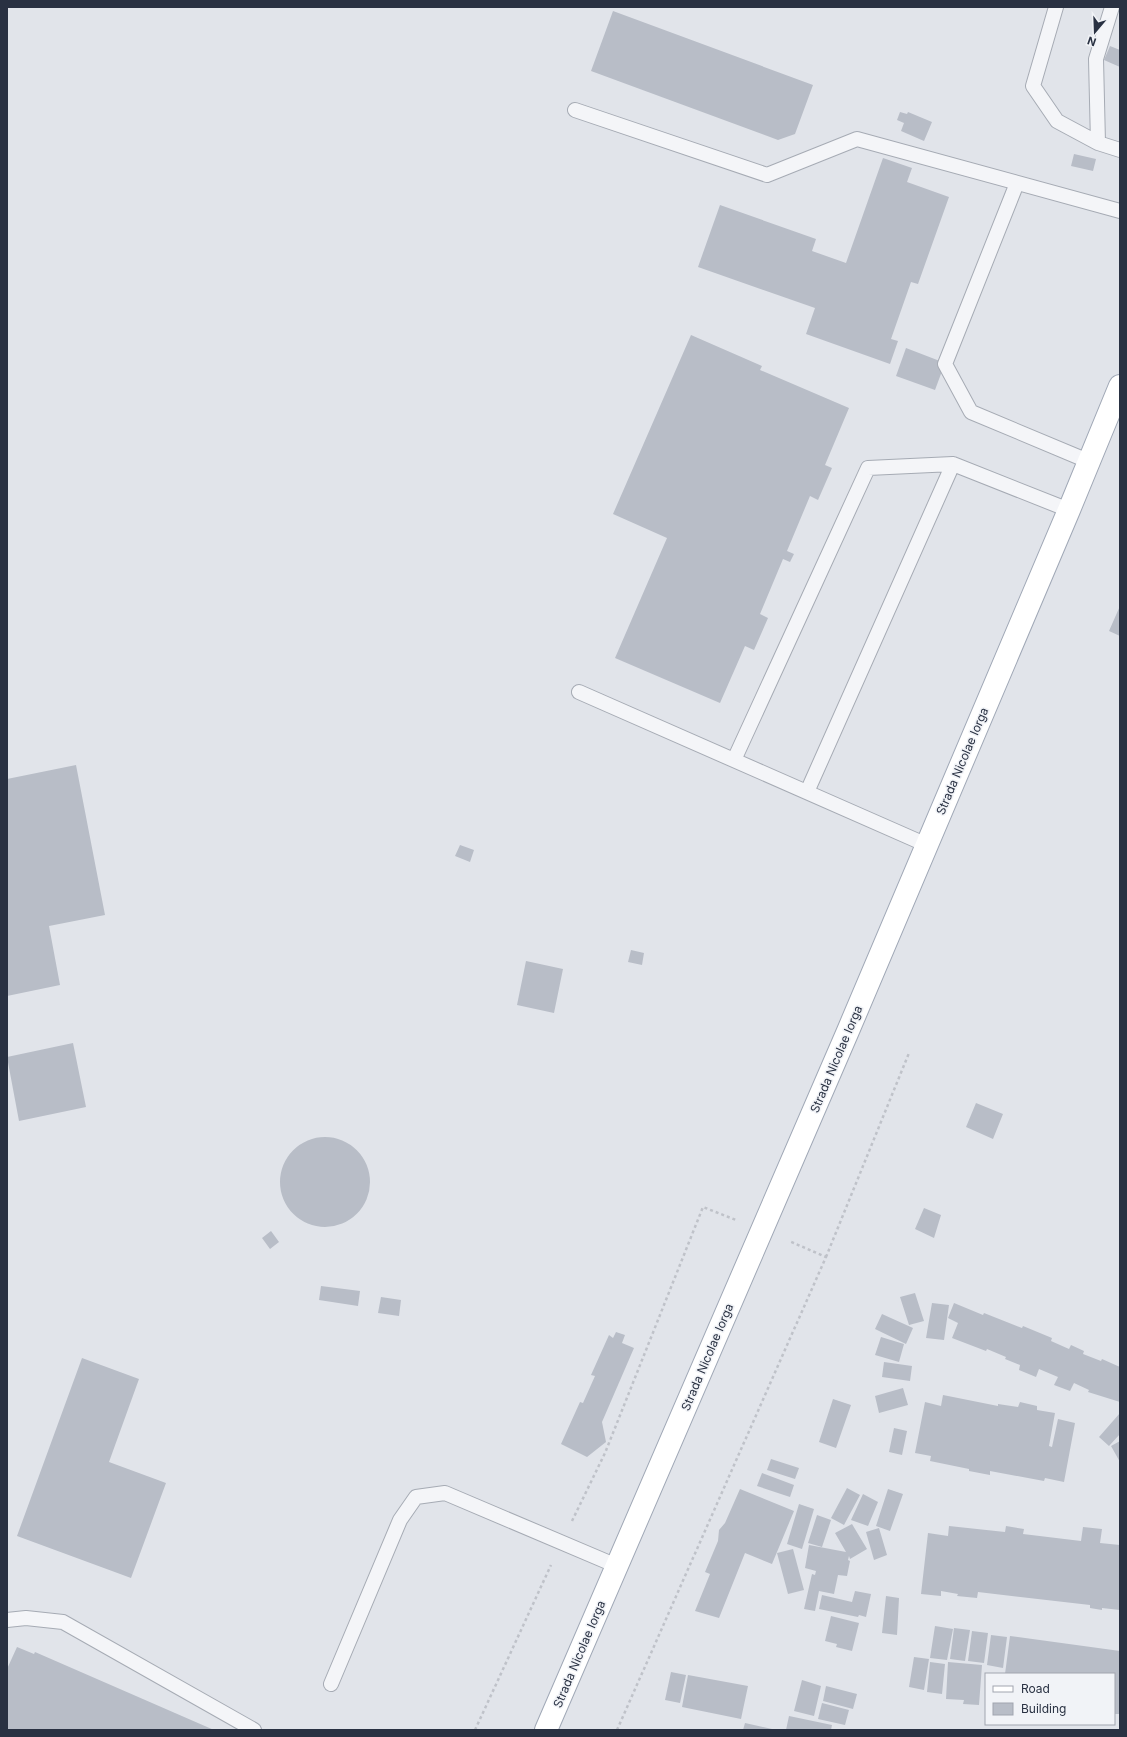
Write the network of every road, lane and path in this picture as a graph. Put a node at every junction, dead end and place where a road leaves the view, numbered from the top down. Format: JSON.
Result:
{"nodes":[{"id":1,"x":1056,"y":7,"type":"edge"},
{"id":2,"x":1112,"y":7,"type":"edge"},
{"id":3,"x":575,"y":110,"type":"dead end"},
{"id":4,"x":1098,"y":143,"type":"junction"},
{"id":5,"x":1120,"y":150,"type":"edge"},
{"id":6,"x":1016,"y":183,"type":"junction"},
{"id":7,"x":1120,"y":211,"type":"edge"},
{"id":8,"x":1120,"y":386,"type":"edge"},
{"id":9,"x":1088,"y":460,"type":"junction"},
{"id":10,"x":953,"y":464,"type":"junction"},
{"id":11,"x":1069,"y":510,"type":"junction"},
{"id":12,"x":579,"y":692,"type":"dead end"},
{"id":13,"x":734,"y":760,"type":"junction"},
{"id":14,"x":807,"y":792,"type":"junction"},
{"id":15,"x":927,"y":845,"type":"junction"},
{"id":16,"x":909,"y":1053,"type":"dead end"},
{"id":17,"x":762,"y":1230,"type":"junction"},
{"id":18,"x":826,"y":1257,"type":"junction"},
{"id":19,"x":561,"y":1543,"type":"junction"},
{"id":20,"x":617,"y":1566,"type":"junction"},
{"id":21,"x":7,"y":1620,"type":"edge"},
{"id":22,"x":331,"y":1684,"type":"dead end"},
{"id":23,"x":254,"y":1730,"type":"edge"},
{"id":24,"x":475,"y":1730,"type":"edge"},
{"id":25,"x":546,"y":1730,"type":"edge"},
{"id":26,"x":617,"y":1730,"type":"edge"}],
"edges":[{"from":1,"to":4,"type":"lane"},
{"from":2,"to":4,"type":"lane"},
{"from":3,"to":6,"type":"lane"},
{"from":4,"to":5,"type":"lane"},
{"from":6,"to":7,"type":"lane"},
{"from":6,"to":9,"type":"lane"},
{"from":8,"to":9,"type":"main road","name":"Strada Nicolae Iorga"},
{"from":9,"to":11,"type":"main road","name":"Strada Nicolae Iorga"},
{"from":10,"to":11,"type":"lane"},
{"from":10,"to":13,"type":"lane"},
{"from":10,"to":14,"type":"lane"},
{"from":11,"to":15,"type":"main road","name":"Strada Nicolae Iorga"},
{"from":12,"to":13,"type":"lane"},
{"from":13,"to":14,"type":"lane"},
{"from":14,"to":15,"type":"lane"},
{"from":15,"to":17,"type":"main road","name":"Strada Nicolae Iorga"},
{"from":16,"to":18,"type":"path"},
{"from":17,"to":18,"type":"path"},
{"from":17,"to":19,"type":"path"},
{"from":17,"to":20,"type":"main road","name":"Strada Nicolae Iorga"},
{"from":18,"to":26,"type":"path"},
{"from":19,"to":20,"type":"lane"},
{"from":19,"to":22,"type":"lane"},
{"from":19,"to":24,"type":"path"},
{"from":20,"to":25,"type":"main road","name":"Strada Nicolae Iorga"},
{"from":21,"to":23,"type":"lane"}]}
